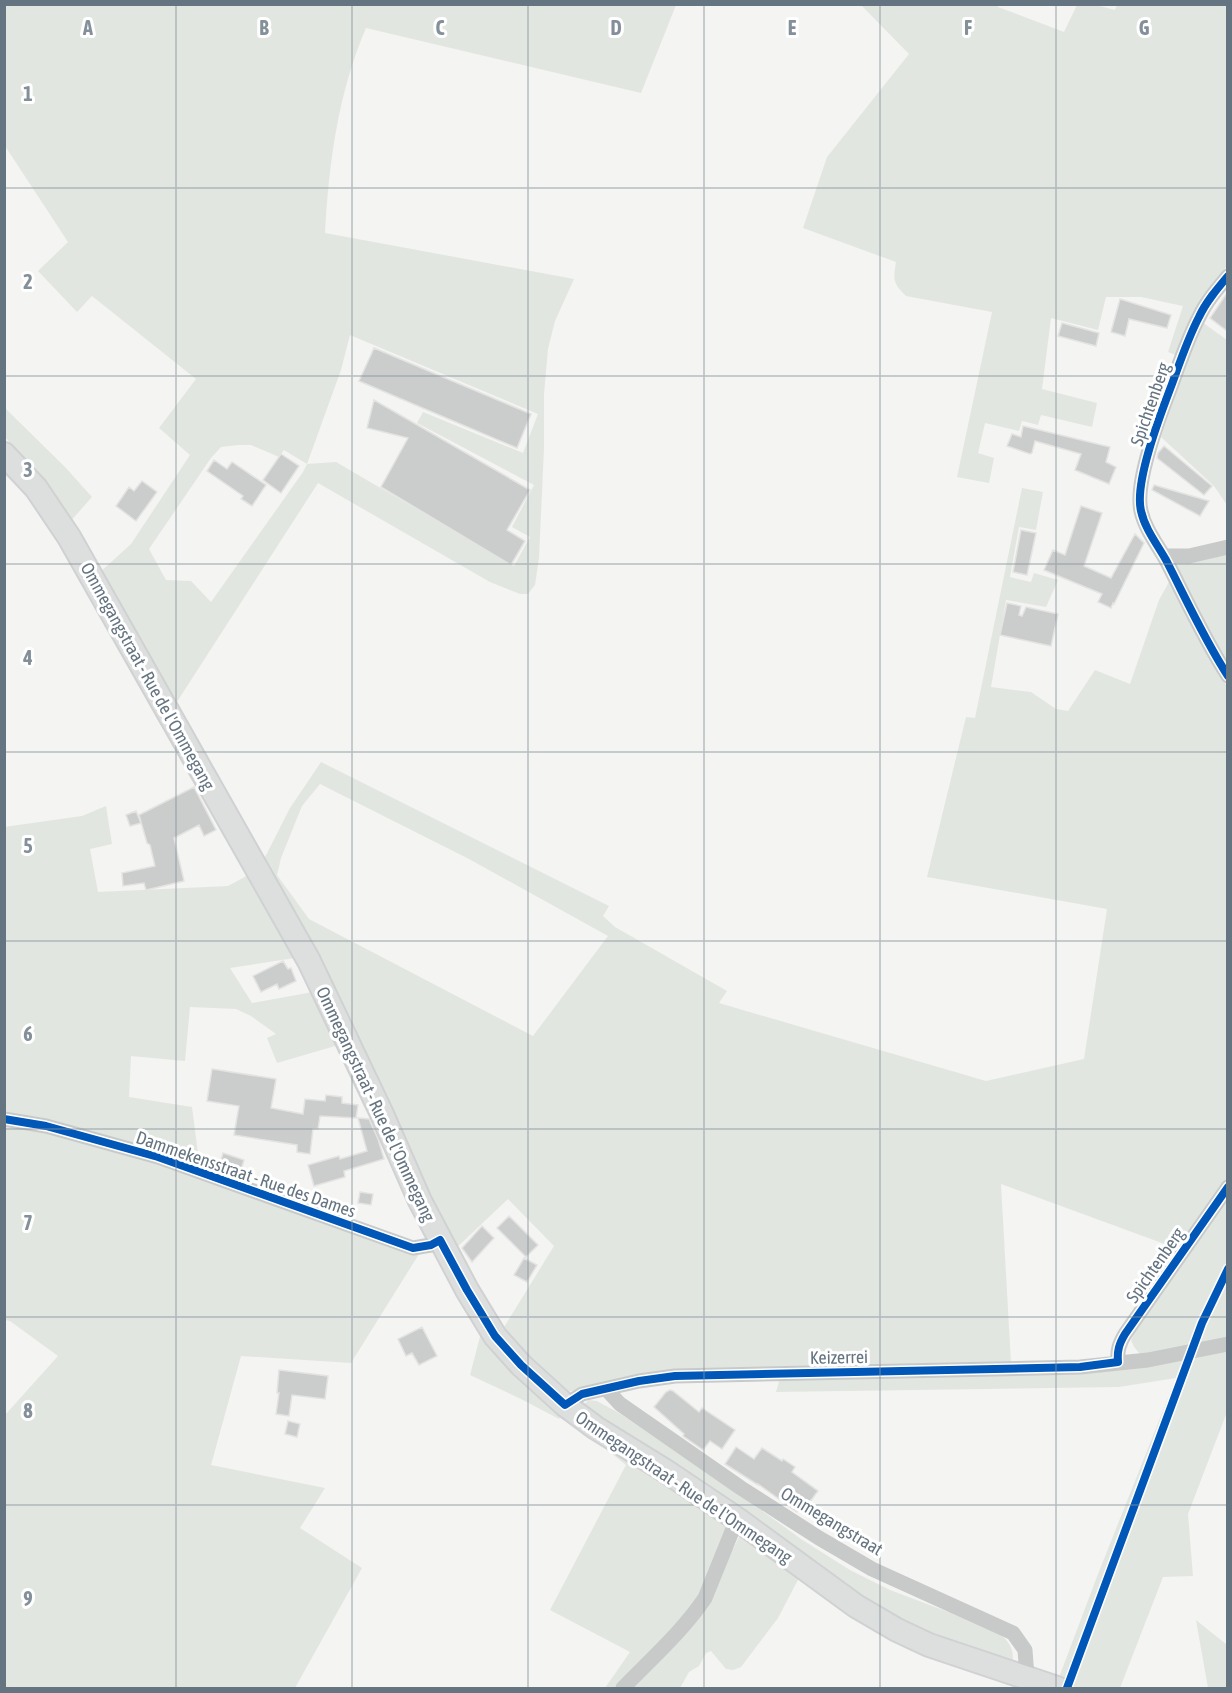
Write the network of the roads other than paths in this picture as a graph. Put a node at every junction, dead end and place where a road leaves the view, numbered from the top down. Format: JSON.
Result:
{"nodes":[{"id":1,"x":1227,"y":276,"type":"edge"},
{"id":2,"x":4,"y":454,"type":"edge"},
{"id":3,"x":1227,"y":547,"type":"edge"},
{"id":4,"x":1164,"y":556,"type":"junction"},
{"id":5,"x":1227,"y":676,"type":"edge"},
{"id":6,"x":4,"y":1119,"type":"edge"},
{"id":7,"x":1227,"y":1187,"type":"edge"},
{"id":8,"x":440,"y":1240,"type":"junction"},
{"id":9,"x":1227,"y":1344,"type":"edge"},
{"id":10,"x":1118,"y":1362,"type":"junction"},
{"id":11,"x":606,"y":1389,"type":"junction"},
{"id":12,"x":565,"y":1405,"type":"junction"},
{"id":13,"x":737,"y":1519,"type":"junction"},
{"id":14,"x":1027,"y":1677,"type":"junction"},
{"id":15,"x":623,"y":1689,"type":"edge"},
{"id":16,"x":1057,"y":1689,"type":"edge"}],
"edges":[{"from":1,"to":4,"type":"street","name":"Spichtenberg"},
{"from":2,"to":8,"type":"main road","name":"Ommegangstraat - Rue de l'Ommegang"},
{"from":3,"to":4,"type":"street"},
{"from":4,"to":5,"type":"street","name":"Spichtenberg"},
{"from":6,"to":8,"type":"street","name":"Dammekensstraat - Rue des Dames"},
{"from":7,"to":10,"type":"street","name":"Spichtenberg"},
{"from":8,"to":12,"type":"main road","name":"Ommegangstraat - Rue de l'Ommegang"},
{"from":9,"to":10,"type":"street","name":"Keizerrei"},
{"from":10,"to":11,"type":"street","name":"Keizerrei"},
{"from":11,"to":12,"type":"street","name":"Keizerrei"},
{"from":11,"to":14,"type":"street","name":"Ommegangstraat"},
{"from":12,"to":13,"type":"main road","name":"Ommegangstraat - Rue de l'Ommegang"},
{"from":13,"to":14,"type":"main road","name":"Ommegangstraat - Rue de l'Ommegang"},
{"from":13,"to":15,"type":"street"},
{"from":14,"to":16,"type":"main road","name":"Ommegangstraat - Rue de l'Ommegang"}]}
